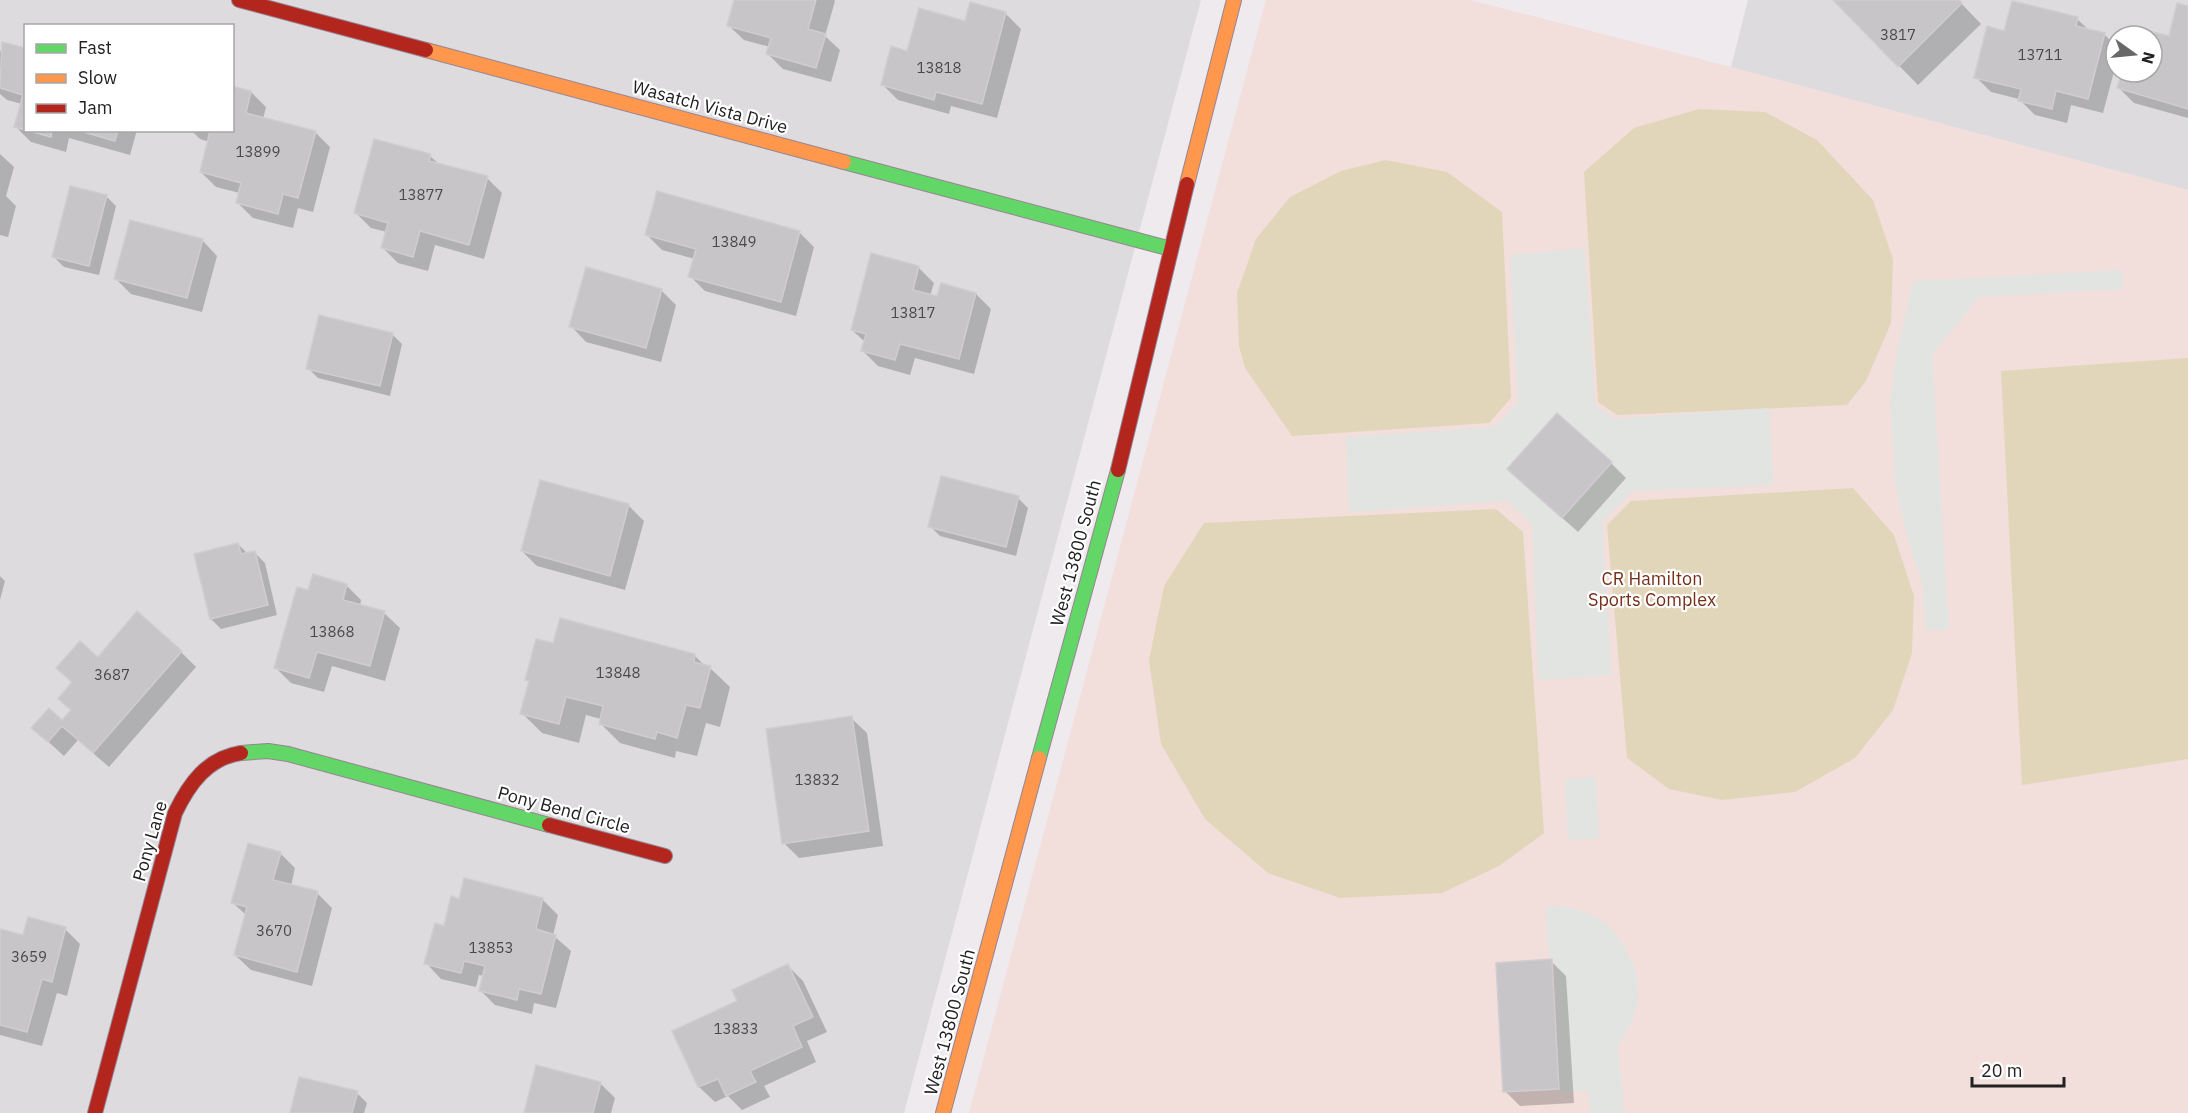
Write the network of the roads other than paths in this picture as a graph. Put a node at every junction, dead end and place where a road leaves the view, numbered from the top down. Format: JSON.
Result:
{"nodes":[{"id":1,"x":239,"y":0,"type":"edge"},
{"id":2,"x":1234,"y":0,"type":"edge"},
{"id":3,"x":1171,"y":249,"type":"junction"},
{"id":4,"x":454,"y":799,"type":"joint"},
{"id":5,"x":665,"y":856,"type":"dead end"},
{"id":6,"x":95,"y":1113,"type":"edge"},
{"id":7,"x":943,"y":1113,"type":"edge"}],
"edges":[{"from":1,"to":3,"type":"street","name":"Wasatch Vista Drive"},
{"from":2,"to":3,"type":"street","name":"West 13800 South"},
{"from":3,"to":7,"type":"street","name":"West 13800 South"},
{"from":4,"to":5,"type":"street","name":"Pony Bend Circle"},
{"from":4,"to":6,"type":"street","name":"Pony Lane"}]}
